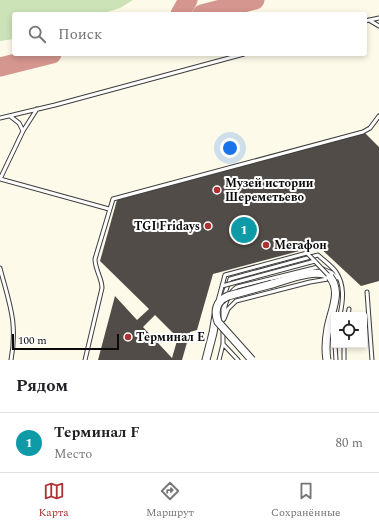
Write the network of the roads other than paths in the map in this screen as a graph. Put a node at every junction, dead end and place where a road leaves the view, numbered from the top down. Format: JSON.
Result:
{"nodes":[{"id":1,"x":379,"y":18,"type":"edge"},
{"id":2,"x":367,"y":21,"type":"edge"},
{"id":3,"x":379,"y":26,"type":"edge"},
{"id":4,"x":236,"y":56,"type":"edge"},
{"id":5,"x":37,"y":109,"type":"junction"},
{"id":6,"x":10,"y":116,"type":"junction"},
{"id":7,"x":379,"y":116,"type":"edge"},
{"id":8,"x":0,"y":118,"type":"edge"},
{"id":9,"x":24,"y":131,"type":"junction"},
{"id":10,"x":109,"y":210,"type":"junction"},
{"id":11,"x":315,"y":261,"type":"junction"},
{"id":12,"x":0,"y":268,"type":"edge"},
{"id":13,"x":330,"y":277,"type":"junction"},
{"id":14,"x":340,"y":281,"type":"junction"},
{"id":15,"x":222,"y":286,"type":"junction"},
{"id":16,"x":367,"y":292,"type":"dead end"},
{"id":17,"x":217,"y":309,"type":"junction"},
{"id":18,"x":349,"y":309,"type":"dead end"},
{"id":19,"x":341,"y":312,"type":"edge"},
{"id":20,"x":348,"y":312,"type":"edge"},
{"id":21,"x":223,"y":320,"type":"junction"},
{"id":22,"x":222,"y":344,"type":"junction"},
{"id":23,"x":335,"y":348,"type":"edge"},
{"id":24,"x":344,"y":348,"type":"edge"},
{"id":25,"x":11,"y":360,"type":"edge"},
{"id":26,"x":86,"y":360,"type":"edge"},
{"id":27,"x":206,"y":360,"type":"edge"},
{"id":28,"x":218,"y":360,"type":"edge"},
{"id":29,"x":238,"y":360,"type":"edge"},
{"id":30,"x":252,"y":360,"type":"edge"},
{"id":31,"x":326,"y":360,"type":"edge"},
{"id":32,"x":336,"y":360,"type":"edge"},
{"id":33,"x":344,"y":360,"type":"edge"},
{"id":34,"x":372,"y":360,"type":"edge"}],
"edges":[{"from":1,"to":2,"type":"lane"},
{"from":2,"to":3,"type":"lane"},
{"from":4,"to":5,"type":"lane"},
{"from":5,"to":6,"type":"lane"},
{"from":5,"to":9,"type":"lane"},
{"from":6,"to":8,"type":"lane"},
{"from":6,"to":9,"type":"lane"},
{"from":7,"to":10,"type":"lane"},
{"from":9,"to":10,"type":"lane"},
{"from":10,"to":26,"type":"lane"},
{"from":11,"to":13,"type":"lane","bridge":true},
{"from":11,"to":15,"type":"lane","bridge":true},
{"from":11,"to":15,"type":"lane","bridge":true},
{"from":12,"to":25,"type":"lane"},
{"from":13,"to":17,"type":"street","bridge":true},
{"from":13,"to":31,"type":"street","bridge":true},
{"from":14,"to":19,"type":"lane"},
{"from":14,"to":21,"type":"lane"},
{"from":14,"to":21,"type":"lane"},
{"from":14,"to":21,"type":"lane"},
{"from":15,"to":17,"type":"lane","bridge":true},
{"from":16,"to":34,"type":"lane"},
{"from":17,"to":27,"type":"street","bridge":true},
{"from":17,"to":30,"type":"street","bridge":true},
{"from":18,"to":20,"type":"lane"},
{"from":21,"to":22,"type":"lane"},
{"from":22,"to":28,"type":"lane"},
{"from":22,"to":29,"type":"lane"},
{"from":23,"to":32,"type":"lane"},
{"from":24,"to":33,"type":"lane"}]}
